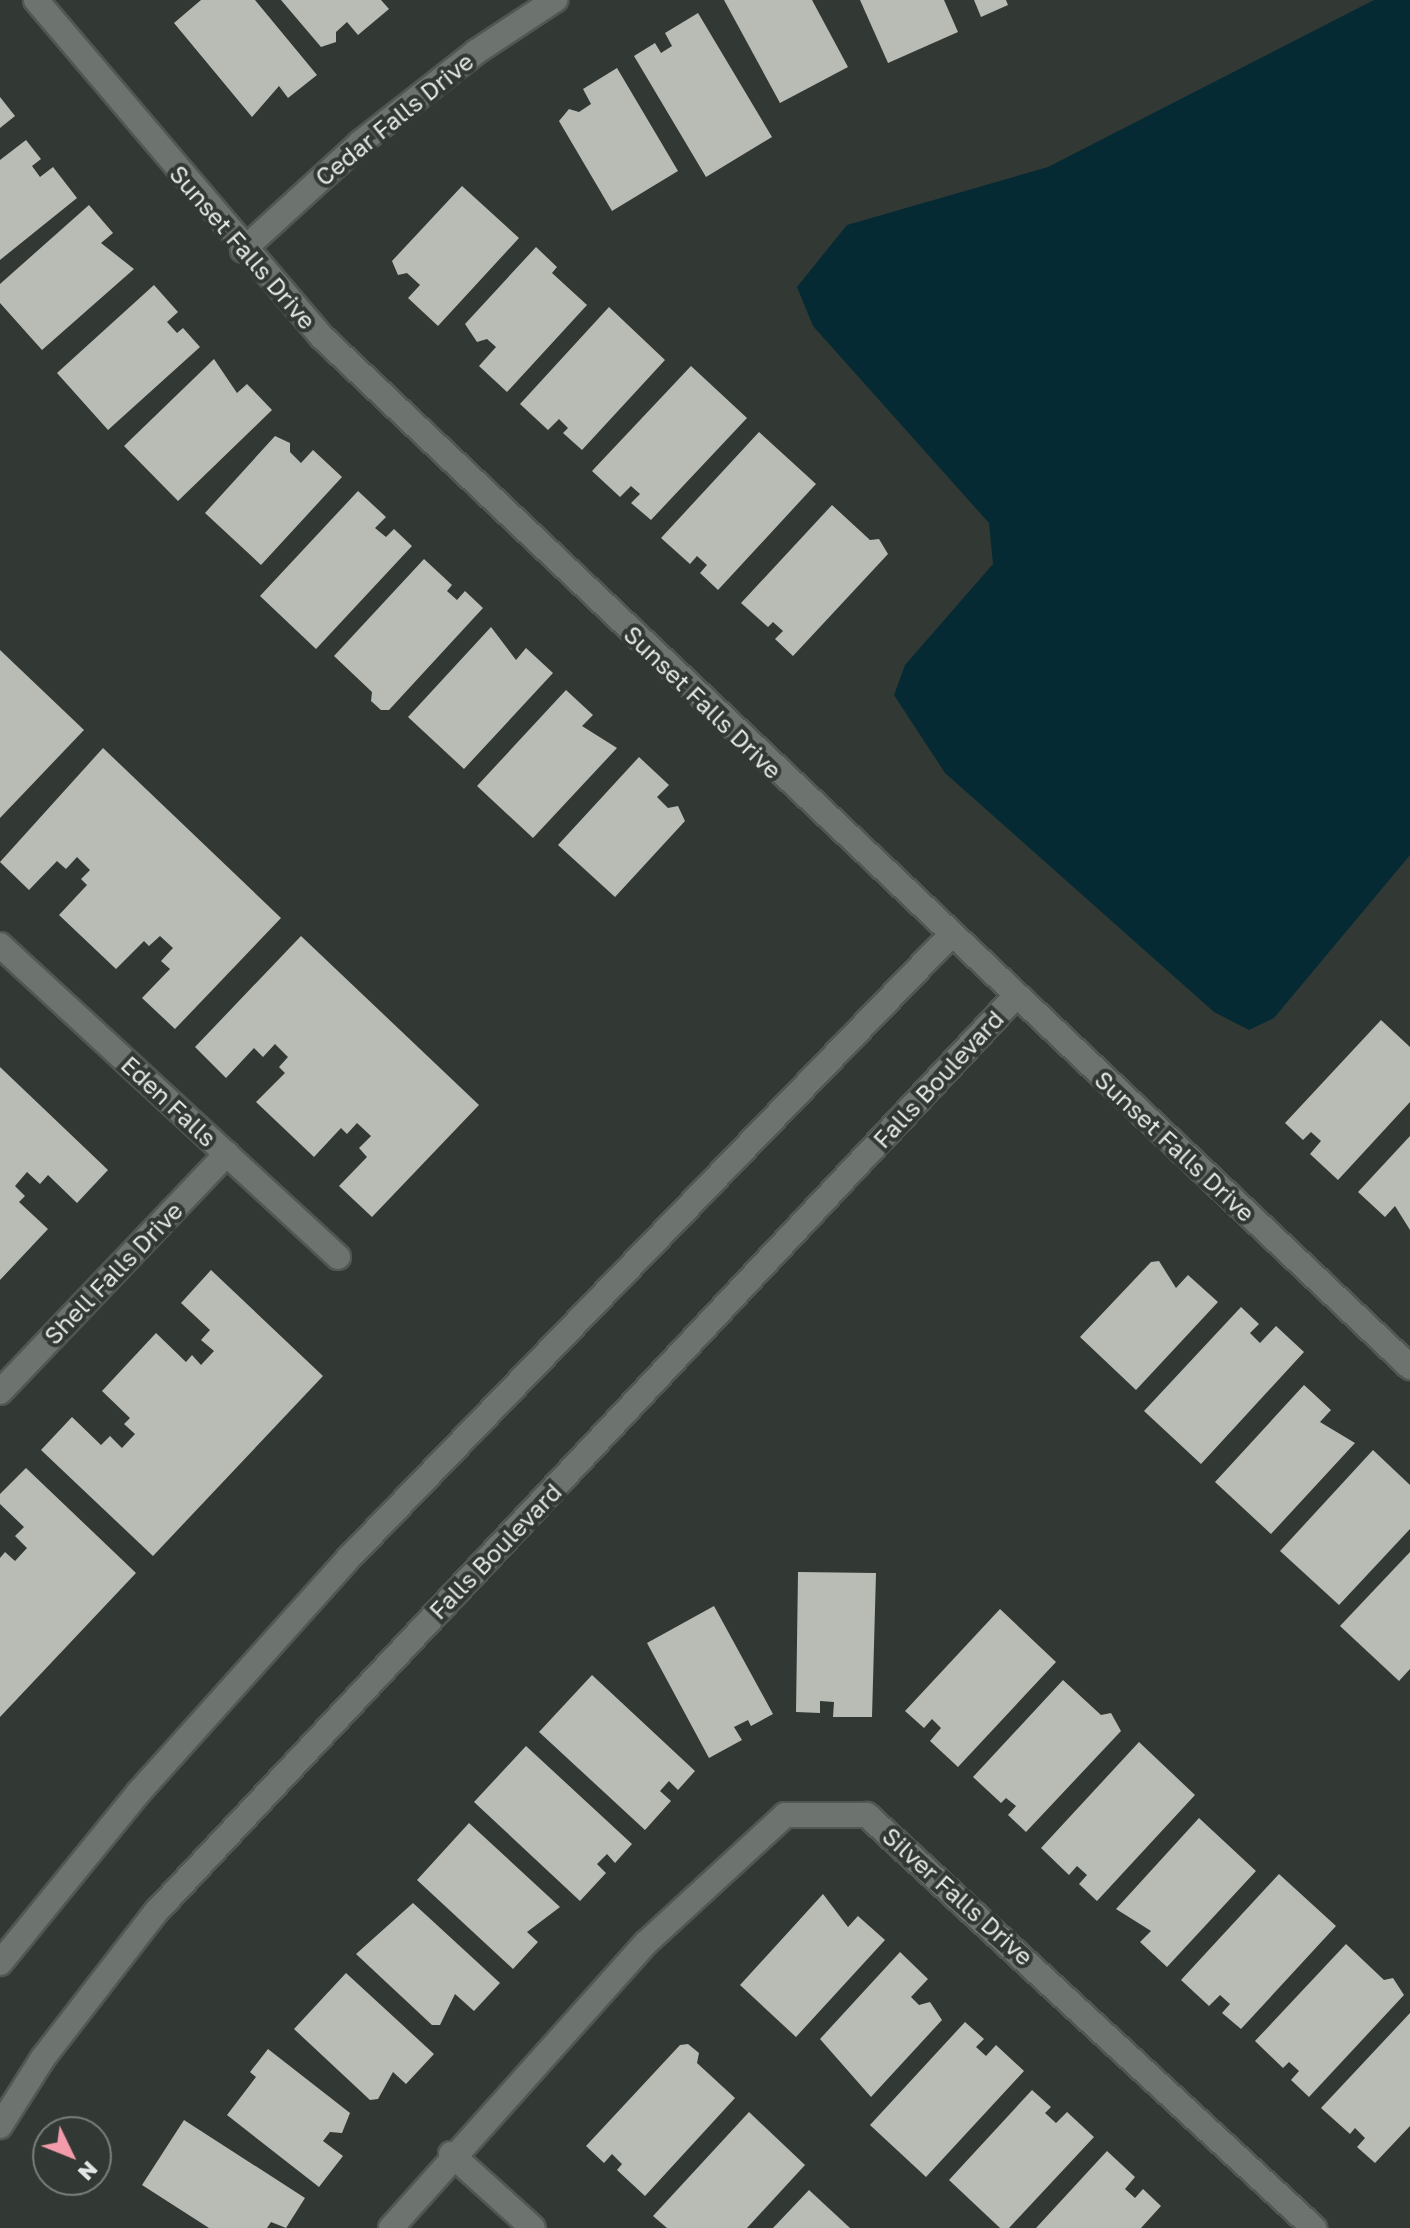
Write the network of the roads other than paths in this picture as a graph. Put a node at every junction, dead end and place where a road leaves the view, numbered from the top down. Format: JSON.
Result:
{"nodes":[{"id":1,"x":36,"y":0,"type":"edge"},
{"id":2,"x":555,"y":0,"type":"edge"},
{"id":3,"x":243,"y":250,"type":"junction"},
{"id":4,"x":949,"y":937,"type":"junction"},
{"id":5,"x":0,"y":945,"type":"edge"},
{"id":6,"x":1015,"y":997,"type":"junction"},
{"id":7,"x":227,"y":1154,"type":"junction"},
{"id":8,"x":338,"y":1257,"type":"dead end"},
{"id":9,"x":1410,"y":1367,"type":"edge"},
{"id":10,"x":0,"y":1392,"type":"edge"},
{"id":11,"x":0,"y":1963,"type":"edge"},
{"id":12,"x":0,"y":2126,"type":"edge"},
{"id":13,"x":451,"y":2154,"type":"junction"},
{"id":14,"x":391,"y":2228,"type":"edge"},
{"id":15,"x":533,"y":2228,"type":"edge"},
{"id":16,"x":1314,"y":2228,"type":"edge"}],
"edges":[{"from":1,"to":3,"type":"street","name":"Sunset Falls Drive"},
{"from":2,"to":3,"type":"street","name":"Cedar Falls Drive"},
{"from":3,"to":4,"type":"street","name":"Sunset Falls Drive"},
{"from":4,"to":6,"type":"street","name":"Sunset Falls Drive"},
{"from":4,"to":11,"type":"street"},
{"from":5,"to":7,"type":"street","name":"Eden Falls"},
{"from":6,"to":9,"type":"street","name":"Sunset Falls Drive"},
{"from":6,"to":12,"type":"street","name":"Falls Boulevard"},
{"from":7,"to":8,"type":"street","name":"Eden Falls"},
{"from":7,"to":10,"type":"street","name":"Shell Falls Drive"},
{"from":13,"to":14,"type":"street","name":"Silver Falls Drive"},
{"from":13,"to":15,"type":"street"},
{"from":13,"to":16,"type":"street","name":"Silver Falls Drive"}]}
